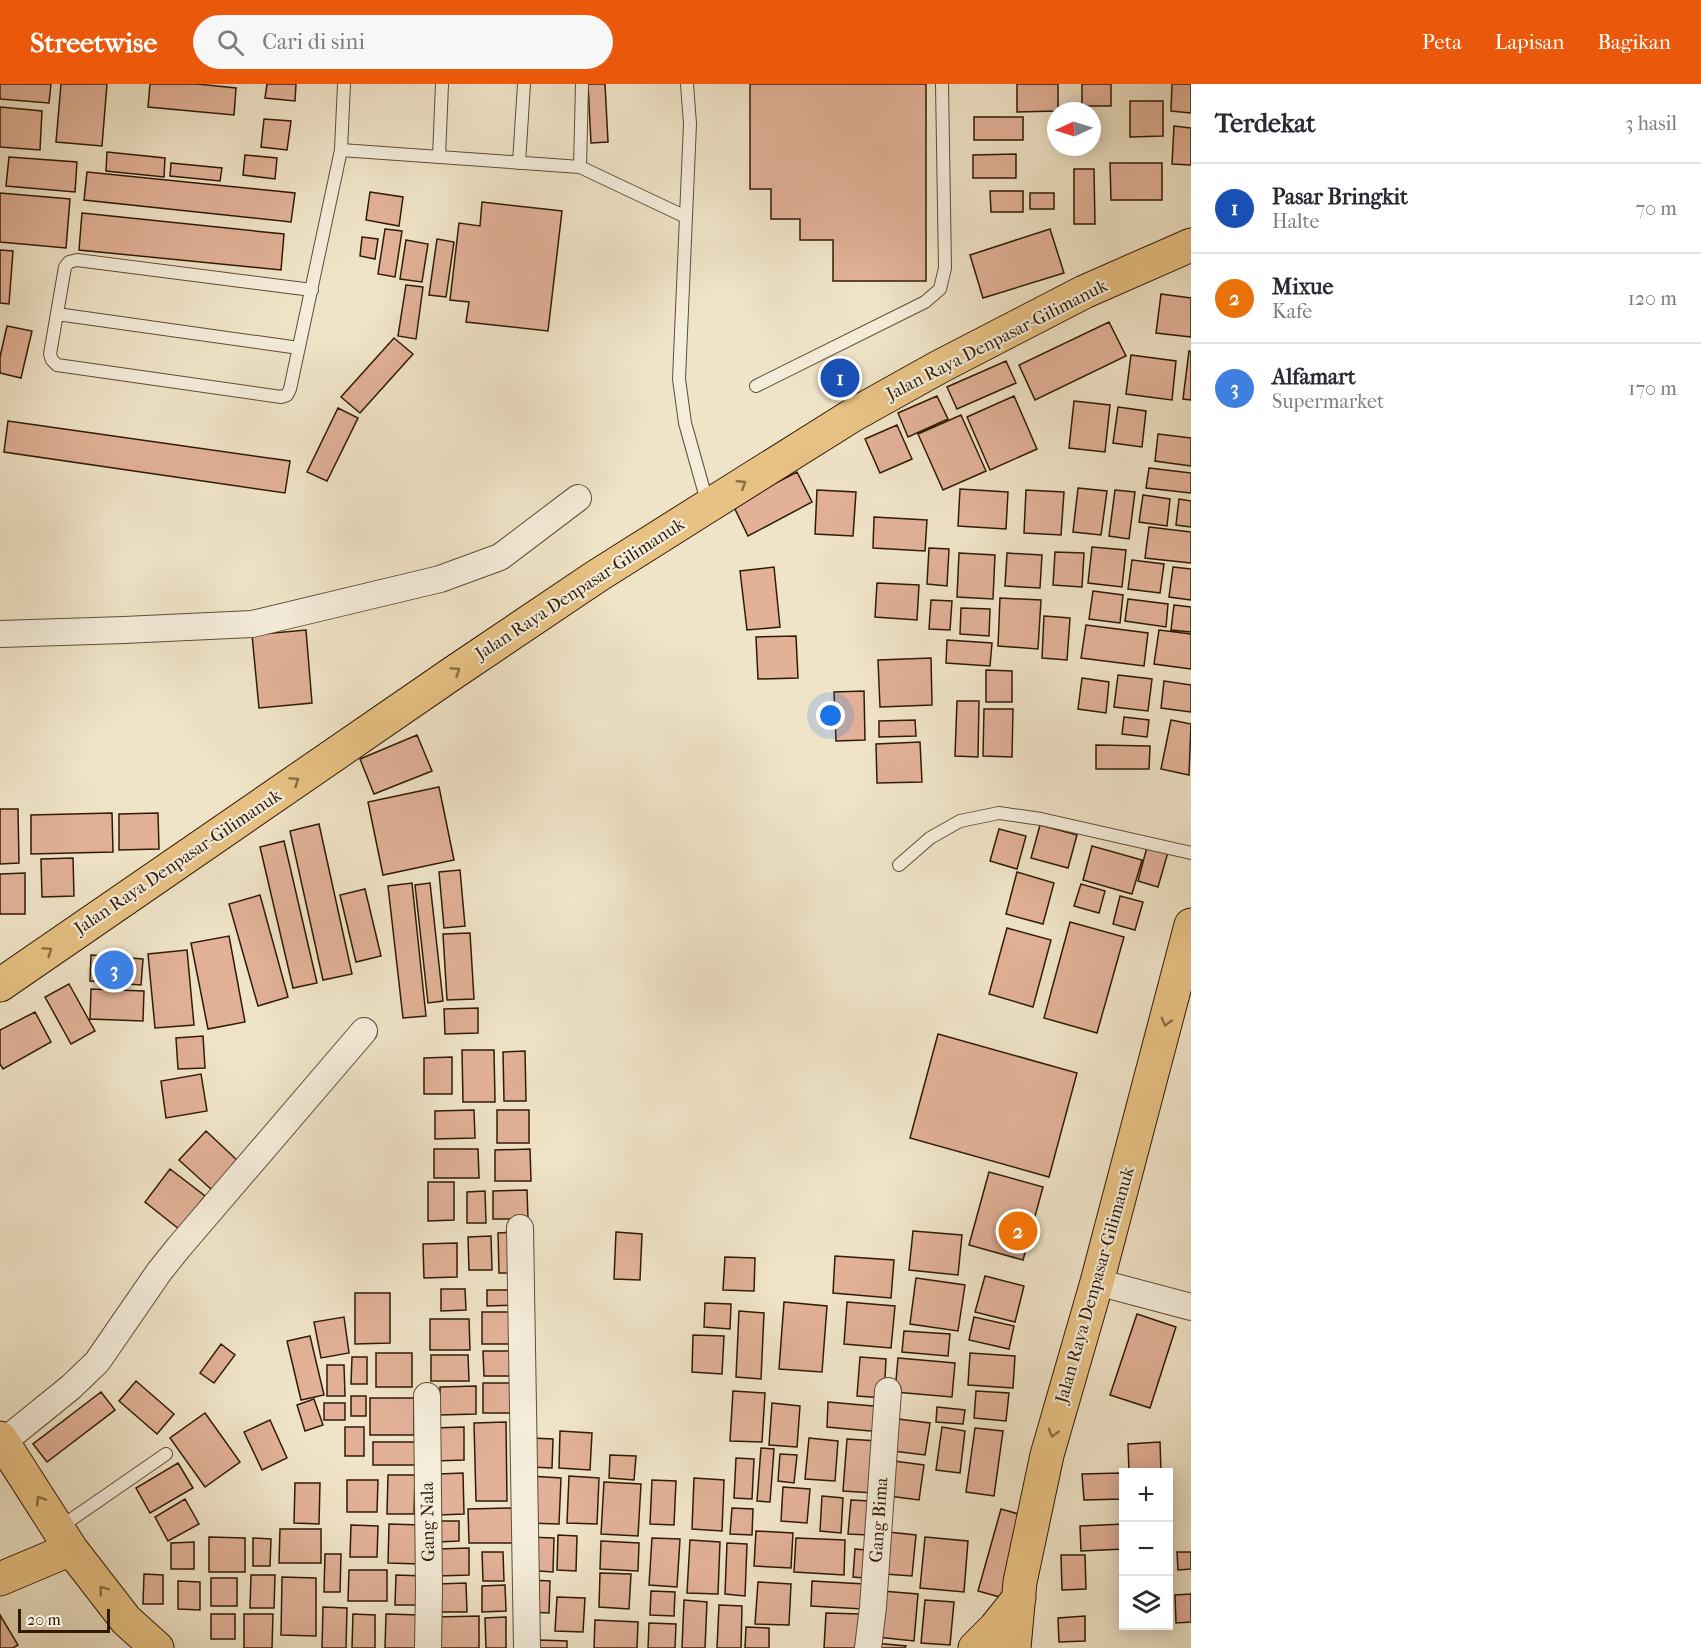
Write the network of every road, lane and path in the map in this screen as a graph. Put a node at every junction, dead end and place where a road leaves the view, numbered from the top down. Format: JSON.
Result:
{"nodes":[{"id":1,"x":344,"y":84,"type":"edge"},
{"id":2,"x":442,"y":84,"type":"edge"},
{"id":3,"x":524,"y":84,"type":"edge"},
{"id":4,"x":582,"y":84,"type":"edge"},
{"id":5,"x":687,"y":84,"type":"edge"},
{"id":6,"x":942,"y":84,"type":"edge"},
{"id":7,"x":341,"y":150,"type":"junction"},
{"id":8,"x":439,"y":157,"type":"junction"},
{"id":9,"x":519,"y":163,"type":"junction"},
{"id":10,"x":580,"y":168,"type":"junction"},
{"id":11,"x":686,"y":217,"type":"junction"},
{"id":12,"x":1191,"y":245,"type":"edge"},
{"id":13,"x":312,"y":290,"type":"junction"},
{"id":14,"x":57,"y":314,"type":"junction"},
{"id":15,"x":299,"y":348,"type":"junction"},
{"id":16,"x":756,"y":386,"type":"dead end"},
{"id":17,"x":578,"y":498,"type":"dead end"},
{"id":18,"x":708,"y":506,"type":"junction"},
{"id":19,"x":0,"y":634,"type":"edge"},
{"id":20,"x":1191,"y":853,"type":"edge"},
{"id":21,"x":899,"y":864,"type":"dead end"},
{"id":22,"x":1191,"y":925,"type":"edge"},
{"id":23,"x":0,"y":984,"type":"edge"},
{"id":24,"x":364,"y":1031,"type":"dead end"},
{"id":25,"x":520,"y":1228,"type":"dead end"},
{"id":26,"x":1097,"y":1282,"type":"junction"},
{"id":27,"x":1191,"y":1307,"type":"edge"},
{"id":28,"x":888,"y":1391,"type":"dead end"},
{"id":29,"x":427,"y":1396,"type":"dead end"},
{"id":30,"x":1,"y":1440,"type":"edge"},
{"id":31,"x":166,"y":1454,"type":"dead end"},
{"id":32,"x":65,"y":1539,"type":"junction"},
{"id":33,"x":0,"y":1579,"type":"edge"},
{"id":34,"x":1019,"y":1598,"type":"junction"},
{"id":35,"x":157,"y":1648,"type":"edge"},
{"id":36,"x":428,"y":1648,"type":"edge"},
{"id":37,"x":527,"y":1648,"type":"edge"},
{"id":38,"x":868,"y":1648,"type":"edge"},
{"id":39,"x":975,"y":1648,"type":"edge"},
{"id":40,"x":1014,"y":1648,"type":"edge"}],
"edges":[{"from":1,"to":7,"type":"lane"},
{"from":2,"to":8,"type":"lane"},
{"from":3,"to":9,"type":"lane"},
{"from":4,"to":10,"type":"lane"},
{"from":5,"to":11,"type":"lane"},
{"from":6,"to":16,"type":"lane"},
{"from":7,"to":8,"type":"lane"},
{"from":7,"to":13,"type":"lane"},
{"from":8,"to":9,"type":"lane"},
{"from":9,"to":10,"type":"lane"},
{"from":10,"to":11,"type":"lane"},
{"from":11,"to":18,"type":"lane"},
{"from":18,"to":12,"type":"highway","name":"Jalan Raya Denpasar-Gilimanuk","one_way":true},
{"from":13,"to":14,"type":"lane"},
{"from":13,"to":15,"type":"lane"},
{"from":14,"to":15,"type":"lane"},
{"from":14,"to":15,"type":"lane"},
{"from":17,"to":19,"type":"street"},
{"from":23,"to":18,"type":"highway","name":"Jalan Raya Denpasar-Gilimanuk","one_way":true},
{"from":20,"to":21,"type":"lane"},
{"from":22,"to":26,"type":"highway","name":"Jalan Raya Denpasar-Gilimanuk","one_way":true},
{"from":24,"to":30,"type":"street"},
{"from":25,"to":37,"type":"street"},
{"from":26,"to":27,"type":"street"},
{"from":26,"to":34,"type":"highway","name":"Jalan Raya Denpasar-Gilimanuk","one_way":true},
{"from":28,"to":38,"type":"street","name":"Gang Bima"},
{"from":29,"to":36,"type":"street","name":"Gang Nala"},
{"from":32,"to":30,"type":"highway","one_way":true},
{"from":31,"to":32,"type":"lane"},
{"from":32,"to":33,"type":"highway"},
{"from":35,"to":32,"type":"highway","one_way":true},
{"from":34,"to":39,"type":"highway"},
{"from":34,"to":40,"type":"highway","name":"Jalan Raya Denpasar-Gilimanuk"}]}
